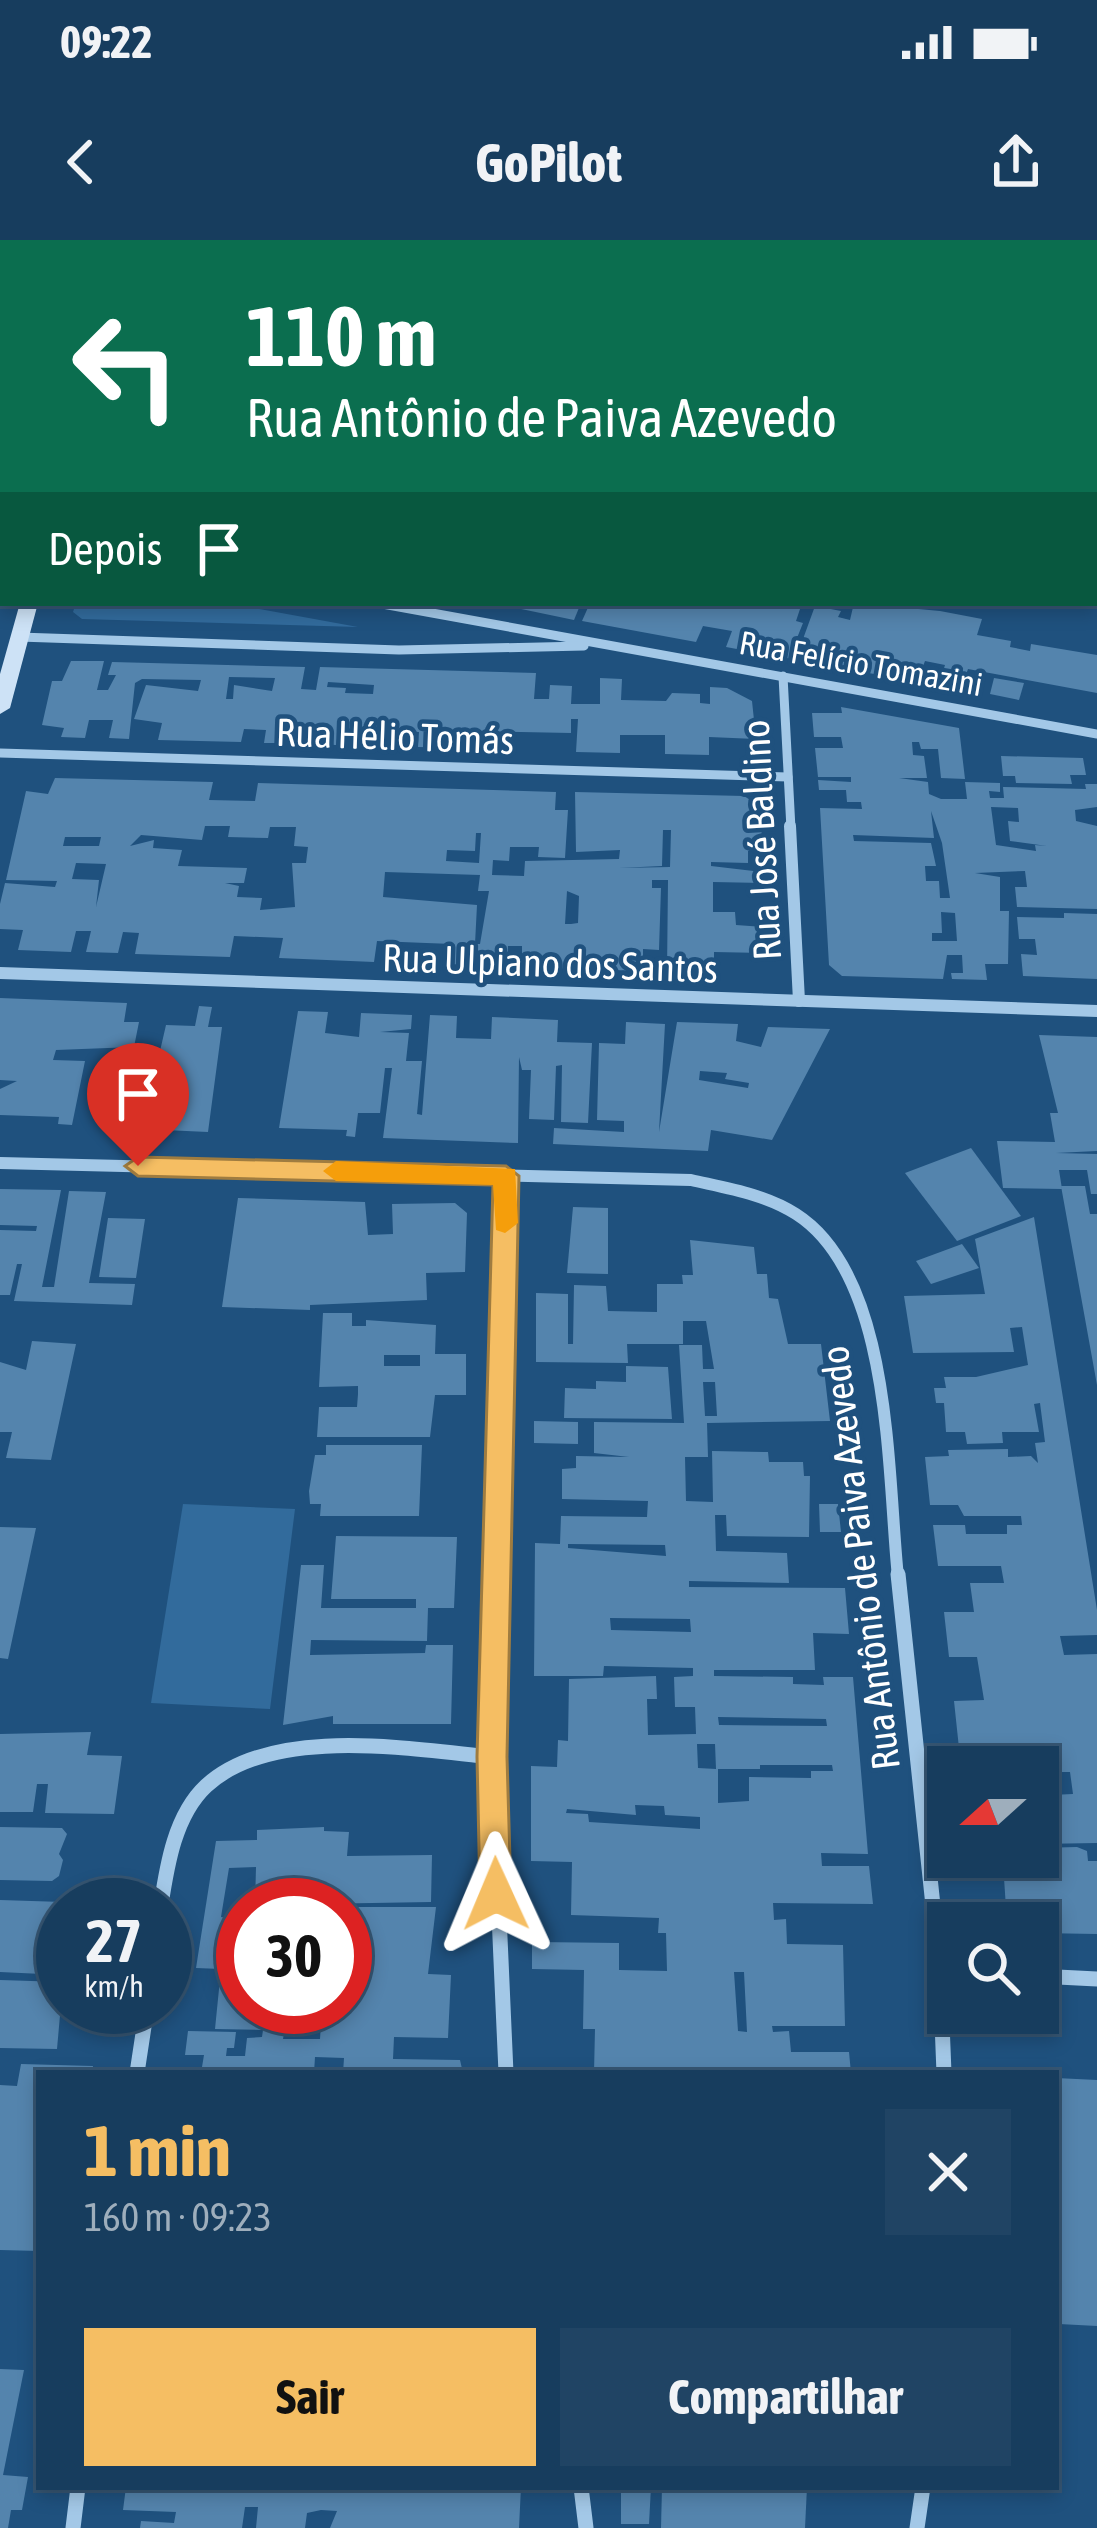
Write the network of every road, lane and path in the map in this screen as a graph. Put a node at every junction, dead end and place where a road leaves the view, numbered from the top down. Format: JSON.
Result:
{"nodes":[{"id":1,"x":28,"y":606,"type":"edge"},
{"id":2,"x":394,"y":606,"type":"edge"},
{"id":3,"x":19,"y":637,"type":"junction"},
{"id":4,"x":615,"y":646,"type":"junction"},
{"id":5,"x":783,"y":676,"type":"junction"},
{"id":6,"x":0,"y":708,"type":"edge"},
{"id":7,"x":1097,"y":734,"type":"edge"},
{"id":8,"x":0,"y":753,"type":"edge"},
{"id":9,"x":788,"y":777,"type":"junction"},
{"id":10,"x":0,"y":974,"type":"edge"},
{"id":11,"x":799,"y":1001,"type":"junction"},
{"id":12,"x":1097,"y":1011,"type":"edge"},
{"id":13,"x":0,"y":1163,"type":"edge"},
{"id":14,"x":506,"y":1176,"type":"junction"},
{"id":15,"x":492,"y":1757,"type":"junction"},
{"id":16,"x":168,"y":1878,"type":"edge"},
{"id":17,"x":936,"y":1902,"type":"edge"},
{"id":18,"x":1059,"y":1977,"type":"edge"},
{"id":19,"x":1097,"y":1979,"type":"edge"},
{"id":20,"x":143,"y":2034,"type":"edge"},
{"id":21,"x":944,"y":2034,"type":"edge"},
{"id":22,"x":137,"y":2070,"type":"edge"},
{"id":23,"x":506,"y":2070,"type":"edge"},
{"id":24,"x":944,"y":2070,"type":"edge"},
{"id":25,"x":78,"y":2490,"type":"edge"},
{"id":26,"x":581,"y":2490,"type":"edge"},
{"id":27,"x":923,"y":2490,"type":"edge"},
{"id":28,"x":73,"y":2528,"type":"edge"},
{"id":29,"x":586,"y":2528,"type":"edge"},
{"id":30,"x":917,"y":2528,"type":"edge"}],
"edges":[{"from":1,"to":3,"type":"main road"},
{"from":2,"to":4,"type":"street"},
{"from":3,"to":4,"type":"street"},
{"from":3,"to":6,"type":"main road"},
{"from":4,"to":5,"type":"street","name":"Rua Felício Tomazini"},
{"from":5,"to":7,"type":"street","name":"Rua Felício Tomazini"},
{"from":5,"to":9,"type":"street","name":"Rua José Baldino"},
{"from":8,"to":9,"type":"street","name":"Rua Hélio Tomás"},
{"from":9,"to":11,"type":"street","name":"Rua José Baldino"},
{"from":10,"to":11,"type":"street","name":"Rua Ulpiano dos Santos"},
{"from":11,"to":12,"type":"street","name":"Rua Ulpiano dos Santos"},
{"from":13,"to":14,"type":"street","name":"Rua Antônio de Paiva Azevedo"},
{"from":14,"to":15,"type":"street"},
{"from":14,"to":17,"type":"street","name":"Rua Antônio de Paiva Azevedo"},
{"from":15,"to":16,"type":"street"},
{"from":15,"to":23,"type":"street"},
{"from":18,"to":19,"type":"street"},
{"from":20,"to":22,"type":"street"},
{"from":21,"to":24,"type":"street","name":"Rua Antônio de Paiva Azevedo"},
{"from":25,"to":28,"type":"street"},
{"from":26,"to":29,"type":"street"},
{"from":27,"to":30,"type":"street"}]}
